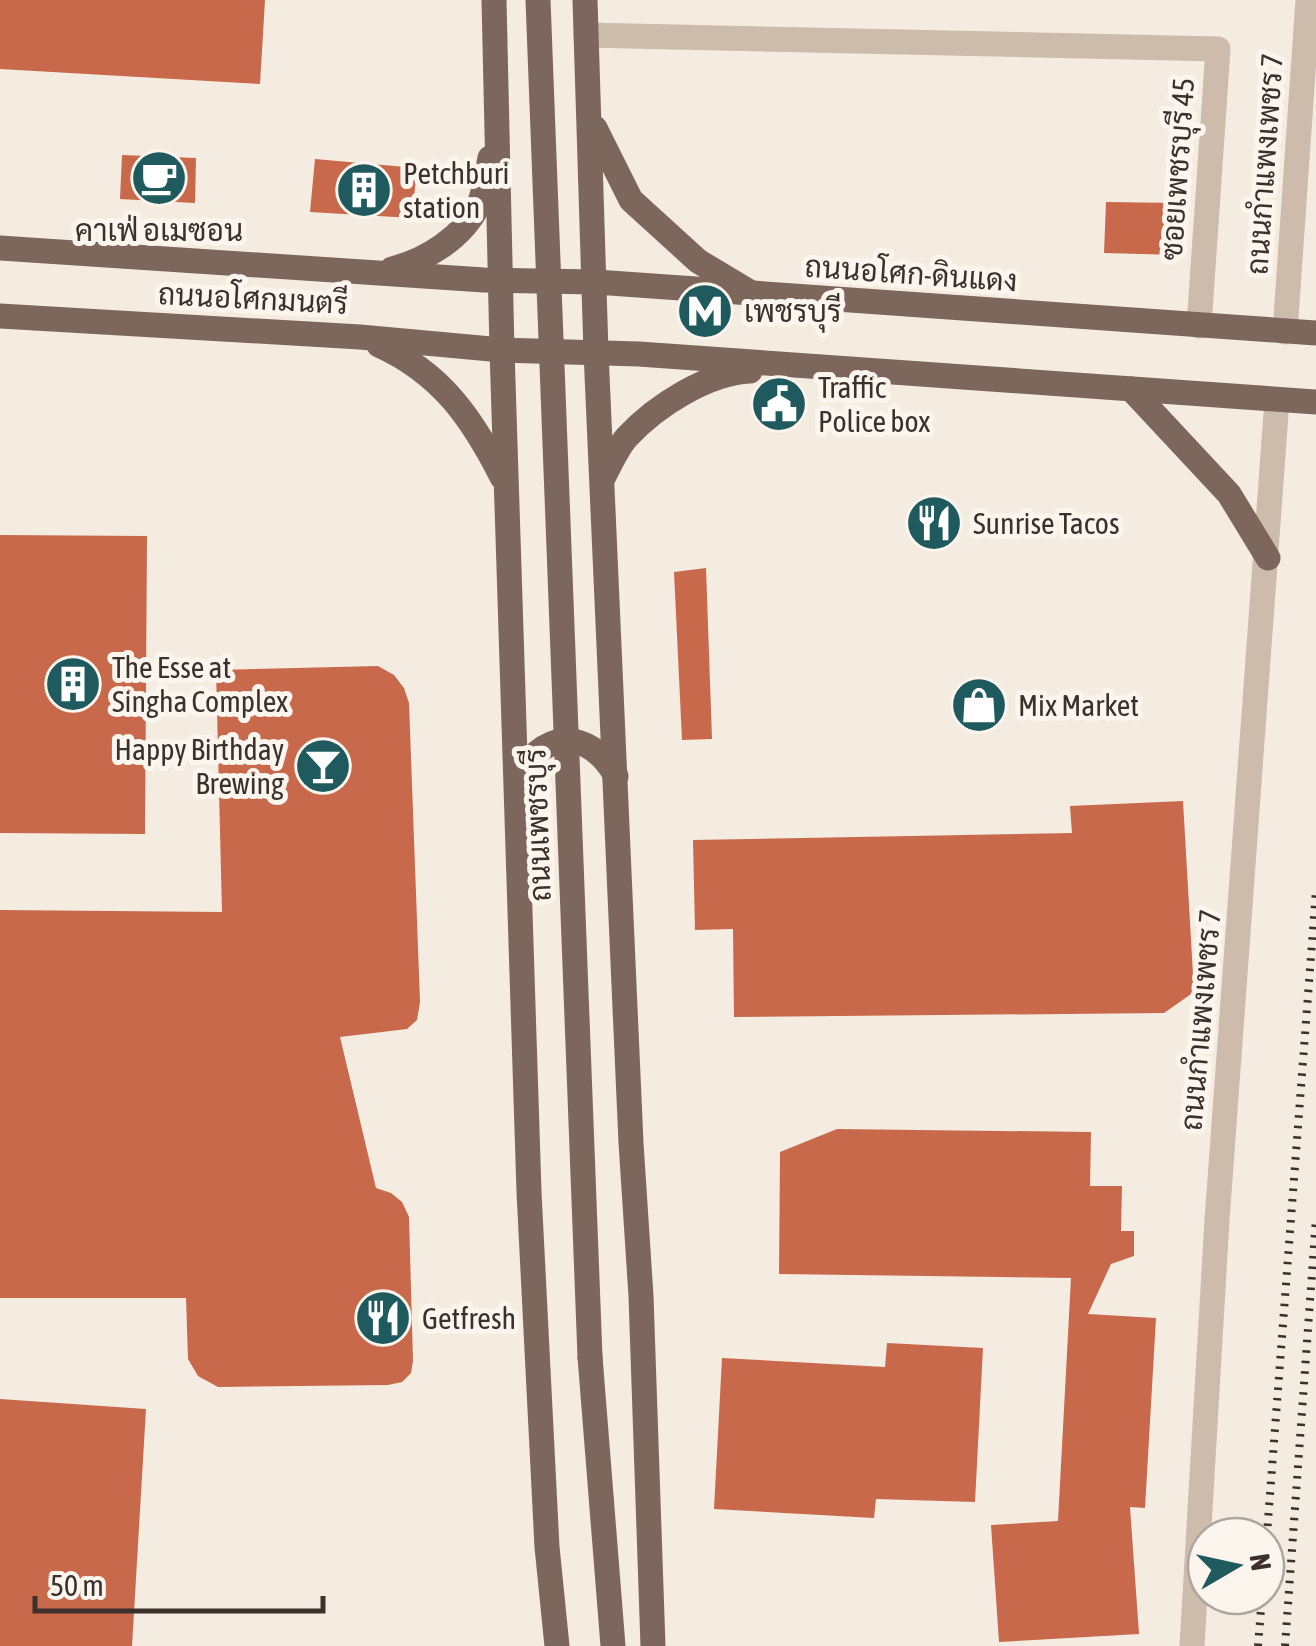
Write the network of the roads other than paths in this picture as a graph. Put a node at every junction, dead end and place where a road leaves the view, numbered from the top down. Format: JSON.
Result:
{"nodes":[{"id":1,"x":494,"y":0,"type":"edge"},
{"id":2,"x":538,"y":0,"type":"edge"},
{"id":3,"x":586,"y":0,"type":"edge"},
{"id":4,"x":1308,"y":0,"type":"edge"},
{"id":5,"x":586,"y":36,"type":"junction"},
{"id":6,"x":499,"y":117,"type":"junction"},
{"id":7,"x":590,"y":119,"type":"junction"},
{"id":8,"x":0,"y":248,"type":"edge"},
{"id":9,"x":377,"y":272,"type":"junction"},
{"id":10,"x":502,"y":280,"type":"junction"},
{"id":11,"x":596,"y":282,"type":"junction"},
{"id":12,"x":756,"y":295,"type":"junction"},
{"id":13,"x":0,"y":316,"type":"edge"},
{"id":14,"x":1198,"y":326,"type":"junction"},
{"id":15,"x":1285,"y":332,"type":"junction"},
{"id":16,"x":1316,"y":334,"type":"edge"},
{"id":17,"x":360,"y":337,"type":"junction"},
{"id":18,"x":502,"y":350,"type":"junction"},
{"id":19,"x":596,"y":352,"type":"junction"},
{"id":20,"x":810,"y":366,"type":"junction"},
{"id":21,"x":1130,"y":390,"type":"junction"},
{"id":22,"x":1278,"y":400,"type":"junction"},
{"id":23,"x":1316,"y":402,"type":"edge"},
{"id":24,"x":602,"y":480,"type":"junction"},
{"id":25,"x":506,"y":486,"type":"junction"},
{"id":26,"x":1268,"y":558,"type":"junction"},
{"id":27,"x":616,"y":776,"type":"junction"},
{"id":28,"x":517,"y":782,"type":"junction"},
{"id":29,"x":557,"y":1646,"type":"edge"},
{"id":30,"x":613,"y":1646,"type":"edge"},
{"id":31,"x":653,"y":1646,"type":"edge"},
{"id":32,"x":1192,"y":1646,"type":"edge"}],
"edges":[{"from":1,"to":6,"type":"main road","name":"ถนนเพชรบุรี"},
{"from":2,"to":30,"type":"main road","name":"ถนนเพชรบุรี","bridge":true},
{"from":3,"to":5,"type":"main road"},
{"from":4,"to":15,"type":"street","name":"ถนนกำแพงเพชร 7"},
{"from":5,"to":7,"type":"main road"},
{"from":5,"to":14,"type":"street","name":"ซอยเพชรบุรี 45"},
{"from":6,"to":9,"type":"main road"},
{"from":6,"to":10,"type":"main road","name":"ถนนเพชรบุรี"},
{"from":7,"to":11,"type":"main road"},
{"from":7,"to":12,"type":"main road"},
{"from":8,"to":9,"type":"main road","name":"ถนนอโศกมนตรี"},
{"from":9,"to":10,"type":"main road","name":"ถนนอโศกมนตรี"},
{"from":10,"to":11,"type":"main road","name":"ถนนอโศก-ดินแดง"},
{"from":10,"to":18,"type":"main road","name":"ถนนเพชรบุรี"},
{"from":11,"to":12,"type":"main road","name":"ถนนอโศก-ดินแดง"},
{"from":11,"to":19,"type":"main road"},
{"from":12,"to":14,"type":"main road","name":"ถนนอโศก-ดินแดง"},
{"from":13,"to":17,"type":"main road","name":"ถนนอโศกมนตรี"},
{"from":14,"to":15,"type":"main road","name":"ถนนอโศก-ดินแดง"},
{"from":15,"to":16,"type":"main road","name":"ถนนอโศก-ดินแดง"},
{"from":17,"to":18,"type":"main road","name":"ถนนอโศกมนตรี"},
{"from":17,"to":25,"type":"main road"},
{"from":18,"to":19,"type":"main road"},
{"from":18,"to":25,"type":"main road","name":"ถนนเพชรบุรี"},
{"from":19,"to":20,"type":"main road"},
{"from":19,"to":24,"type":"main road"},
{"from":20,"to":21,"type":"main road"},
{"from":20,"to":24,"type":"main road"},
{"from":21,"to":22,"type":"main road"},
{"from":21,"to":26,"type":"main road"},
{"from":22,"to":23,"type":"main road"},
{"from":22,"to":26,"type":"street","name":"ถนนกำแพงเพชร 7"},
{"from":24,"to":27,"type":"main road"},
{"from":25,"to":28,"type":"main road","name":"ถนนเพชรบุรี"},
{"from":26,"to":32,"type":"street","name":"ถนนกำแพงเพชร 7"},
{"from":27,"to":28,"type":"main road"},
{"from":27,"to":31,"type":"main road"},
{"from":28,"to":29,"type":"main road","name":"ถนนเพชรบุรี"}]}
